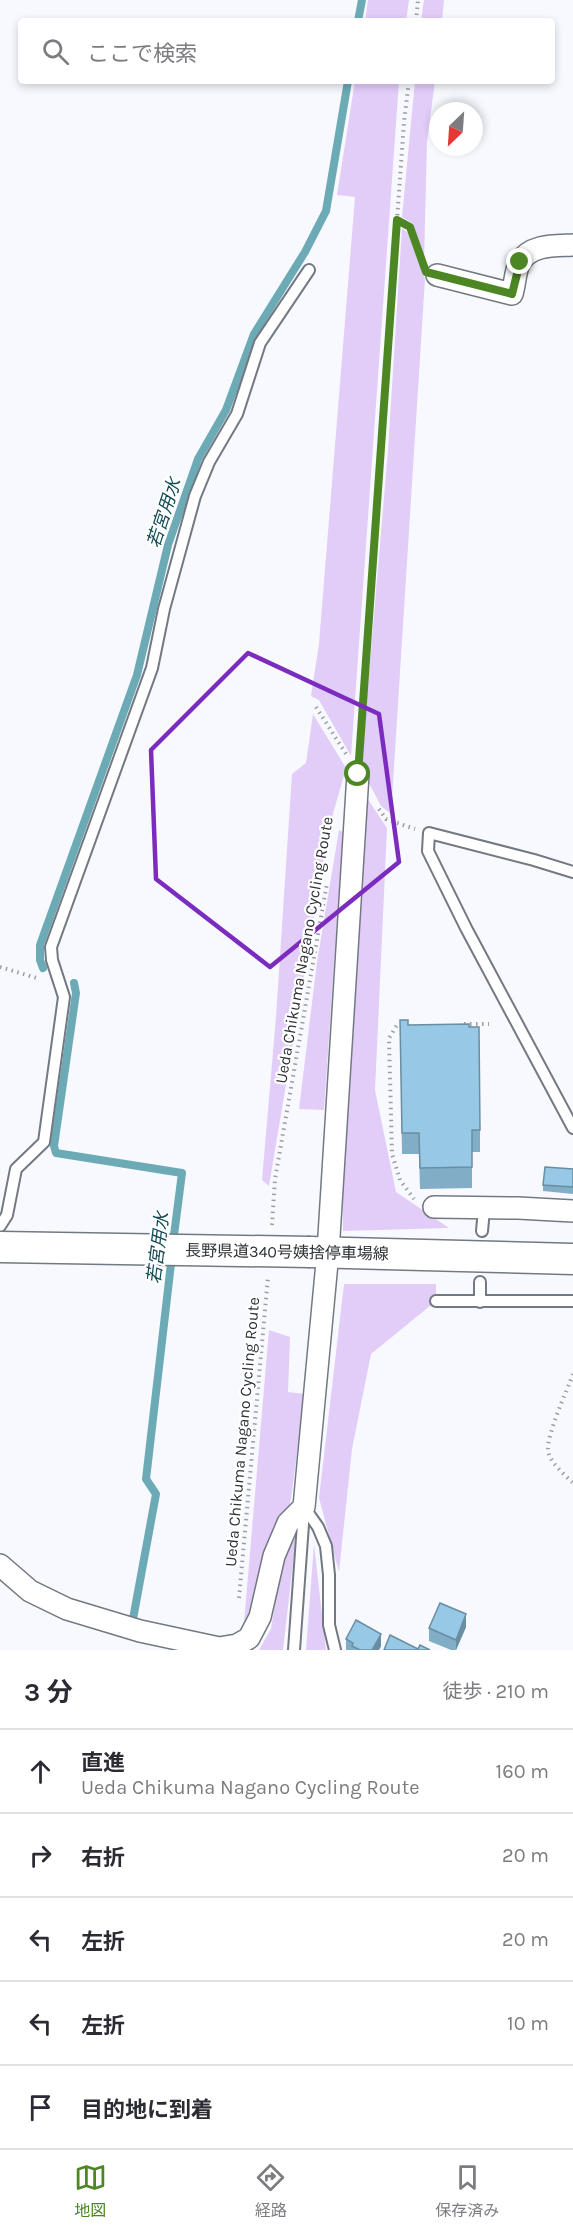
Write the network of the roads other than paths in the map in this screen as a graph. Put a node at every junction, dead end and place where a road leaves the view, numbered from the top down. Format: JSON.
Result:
{"nodes":[{"id":1,"x":573,"y":244,"type":"edge"},
{"id":2,"x":309,"y":270,"type":"dead end"},
{"id":3,"x":437,"y":275,"type":"road end"},
{"id":4,"x":358,"y":774,"type":"road end"},
{"id":5,"x":573,"y":873,"type":"edge"},
{"id":6,"x":573,"y":1128,"type":"edge"},
{"id":7,"x":434,"y":1207,"type":"road end"},
{"id":8,"x":484,"y":1209,"type":"junction"},
{"id":9,"x":573,"y":1211,"type":"edge"},
{"id":10,"x":0,"y":1226,"type":"edge"},
{"id":11,"x":482,"y":1231,"type":"dead end"},
{"id":12,"x":0,"y":1247,"type":"edge"},
{"id":13,"x":319,"y":1252,"type":"junction"},
{"id":14,"x":573,"y":1259,"type":"edge"},
{"id":15,"x":480,"y":1282,"type":"dead end"},
{"id":16,"x":436,"y":1301,"type":"dead end"},
{"id":17,"x":573,"y":1301,"type":"edge"},
{"id":18,"x":480,"y":1302,"type":"junction"},
{"id":19,"x":304,"y":1507,"type":"junction"},
{"id":20,"x":0,"y":1565,"type":"edge"},
{"id":21,"x":294,"y":1650,"type":"edge"},
{"id":22,"x":335,"y":1650,"type":"edge"}],
"edges":[{"from":1,"to":3,"type":"street"},
{"from":2,"to":10,"type":"lane"},
{"from":4,"to":13,"type":"street"},
{"from":5,"to":6,"type":"lane"},
{"from":7,"to":8,"type":"street"},
{"from":8,"to":9,"type":"street"},
{"from":8,"to":11,"type":"lane"},
{"from":12,"to":13,"type":"main road","name":"長野県道340号姨捨停車場線","bridge":true},
{"from":13,"to":14,"type":"main road","name":"長野県道340号姨捨停車場線"},
{"from":13,"to":19,"type":"street"},
{"from":15,"to":18,"type":"lane"},
{"from":16,"to":18,"type":"lane"},
{"from":17,"to":18,"type":"lane"},
{"from":19,"to":20,"type":"street"},
{"from":19,"to":21,"type":"lane"},
{"from":19,"to":22,"type":"lane"}]}
